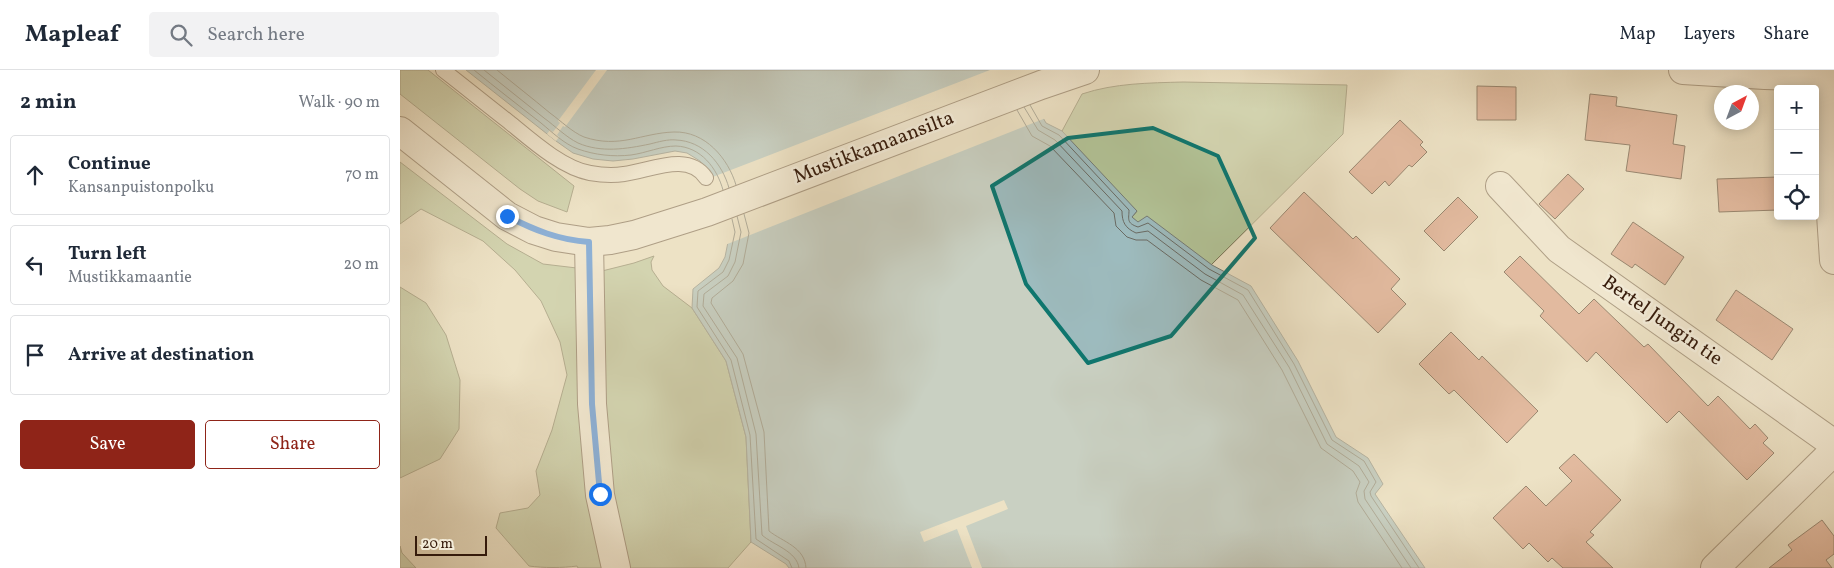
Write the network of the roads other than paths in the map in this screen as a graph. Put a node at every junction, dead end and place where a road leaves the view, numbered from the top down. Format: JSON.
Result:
{"nodes":[{"id":1,"x":443,"y":70,"type":"edge"},
{"id":2,"x":1085,"y":70,"type":"edge"},
{"id":3,"x":1697,"y":70,"type":"edge"},
{"id":4,"x":1828,"y":77,"type":"edge"},
{"id":5,"x":400,"y":131,"type":"edge"},
{"id":6,"x":706,"y":178,"type":"dead end"},
{"id":7,"x":1500,"y":186,"type":"dead end"},
{"id":8,"x":589,"y":242,"type":"junction"},
{"id":9,"x":1834,"y":260,"type":"edge"},
{"id":10,"x":1834,"y":444,"type":"edge"},
{"id":11,"x":1834,"y":451,"type":"edge"},
{"id":12,"x":616,"y":567,"type":"edge"},
{"id":13,"x":1715,"y":568,"type":"edge"}],
"edges":[{"from":1,"to":6,"type":"lane"},
{"from":2,"to":8,"type":"street","name":"Mustikkamaansilta"},
{"from":3,"to":4,"type":"street"},
{"from":4,"to":9,"type":"street"},
{"from":5,"to":8,"type":"street","name":"Mustikkamaansilta"},
{"from":7,"to":10,"type":"street","name":"Bertel Jungin tie"},
{"from":8,"to":12,"type":"street"},
{"from":11,"to":13,"type":"street"}]}
